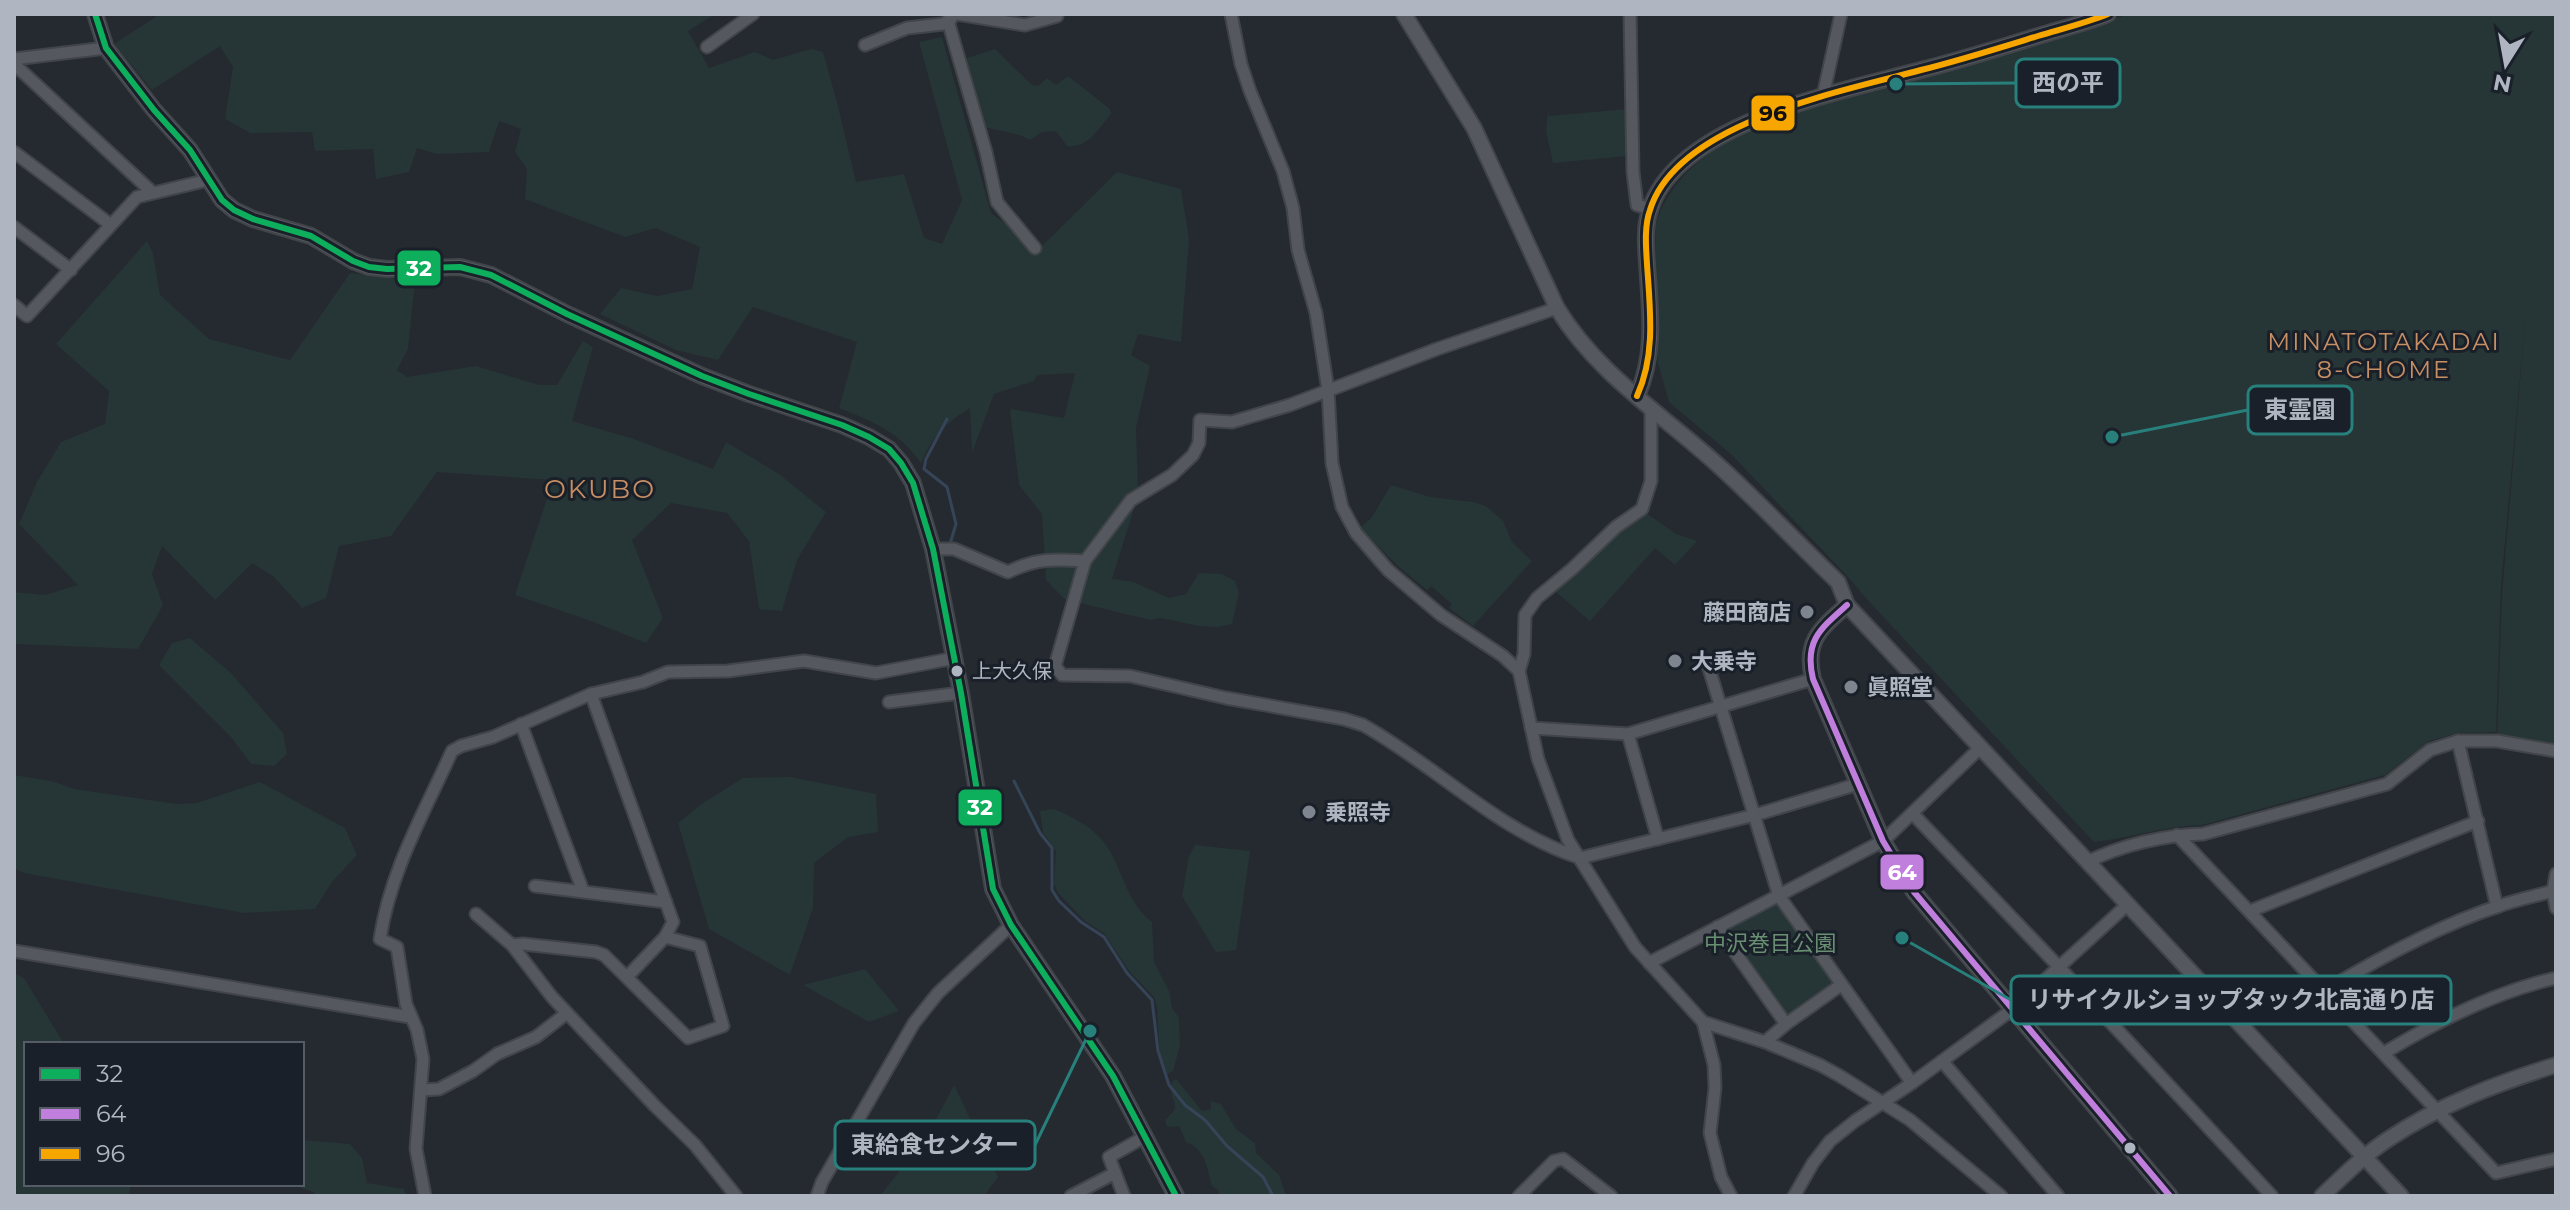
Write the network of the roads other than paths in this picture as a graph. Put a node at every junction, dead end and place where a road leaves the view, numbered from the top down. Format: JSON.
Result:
{"nodes":[{"id":1,"x":95,"y":14,"type":"edge"},
{"id":2,"x":753,"y":14,"type":"edge"},
{"id":3,"x":1231,"y":14,"type":"edge"},
{"id":4,"x":1404,"y":14,"type":"edge"},
{"id":5,"x":1630,"y":14,"type":"edge"},
{"id":6,"x":1841,"y":14,"type":"edge"},
{"id":7,"x":2108,"y":14,"type":"edge"},
{"id":8,"x":1059,"y":15,"type":"edge"},
{"id":9,"x":952,"y":16,"type":"edge"},
{"id":10,"x":865,"y":45,"type":"dead end"},
{"id":11,"x":707,"y":47,"type":"dead end"},
{"id":12,"x":106,"y":48,"type":"junction"},
{"id":13,"x":14,"y":61,"type":"edge"},
{"id":14,"x":1823,"y":96,"type":"junction"},
{"id":15,"x":14,"y":152,"type":"edge"},
{"id":16,"x":208,"y":180,"type":"junction"},
{"id":17,"x":152,"y":192,"type":"junction"},
{"id":18,"x":1650,"y":209,"type":"junction"},
{"id":19,"x":111,"y":225,"type":"junction"},
{"id":20,"x":14,"y":227,"type":"edge"},
{"id":21,"x":1035,"y":248,"type":"dead end"},
{"id":22,"x":71,"y":270,"type":"junction"},
{"id":23,"x":14,"y":305,"type":"edge"},
{"id":24,"x":1557,"y":308,"type":"junction"},
{"id":25,"x":1328,"y":390,"type":"junction"},
{"id":26,"x":1637,"y":396,"type":"junction"},
{"id":27,"x":1651,"y":407,"type":"junction"},
{"id":28,"x":933,"y":549,"type":"junction"},
{"id":29,"x":1085,"y":561,"type":"junction"},
{"id":30,"x":1847,"y":605,"type":"junction"},
{"id":31,"x":955,"y":658,"type":"junction"},
{"id":32,"x":1707,"y":662,"type":"dead end"},
{"id":33,"x":1519,"y":671,"type":"junction"},
{"id":34,"x":1813,"y":679,"type":"junction"},
{"id":35,"x":961,"y":693,"type":"junction"},
{"id":36,"x":591,"y":694,"type":"junction"},
{"id":37,"x":889,"y":702,"type":"dead end"},
{"id":38,"x":1722,"y":707,"type":"junction"},
{"id":39,"x":521,"y":724,"type":"junction"},
{"id":40,"x":1531,"y":728,"type":"junction"},
{"id":41,"x":1628,"y":734,"type":"junction"},
{"id":42,"x":2458,"y":741,"type":"junction"},
{"id":43,"x":1980,"y":748,"type":"junction"},
{"id":44,"x":2556,"y":751,"type":"edge"},
{"id":45,"x":1858,"y":784,"type":"junction"},
{"id":46,"x":1913,"y":814,"type":"junction"},
{"id":47,"x":1755,"y":815,"type":"junction"},
{"id":48,"x":2478,"y":821,"type":"junction"},
{"id":49,"x":2177,"y":835,"type":"junction"},
{"id":50,"x":1658,"y":839,"type":"junction"},
{"id":51,"x":1883,"y":841,"type":"junction"},
{"id":52,"x":1580,"y":858,"type":"junction"},
{"id":53,"x":2087,"y":862,"type":"junction"},
{"id":54,"x":2556,"y":874,"type":"edge"},
{"id":55,"x":535,"y":886,"type":"dead end"},
{"id":56,"x":583,"y":891,"type":"junction"},
{"id":57,"x":2553,"y":891,"type":"junction"},
{"id":58,"x":1779,"y":896,"type":"junction"},
{"id":59,"x":666,"y":902,"type":"junction"},
{"id":60,"x":2127,"y":905,"type":"junction"},
{"id":61,"x":2497,"y":907,"type":"junction"},
{"id":62,"x":2556,"y":908,"type":"edge"},
{"id":63,"x":2250,"y":911,"type":"junction"},
{"id":64,"x":476,"y":914,"type":"dead end"},
{"id":65,"x":1011,"y":925,"type":"junction"},
{"id":66,"x":1717,"y":927,"type":"junction"},
{"id":67,"x":665,"y":937,"type":"junction"},
{"id":68,"x":512,"y":945,"type":"junction"},
{"id":69,"x":14,"y":951,"type":"edge"},
{"id":70,"x":1649,"y":963,"type":"junction"},
{"id":71,"x":2059,"y":967,"type":"junction"},
{"id":72,"x":627,"y":977,"type":"junction"},
{"id":73,"x":2556,"y":978,"type":"edge"},
{"id":74,"x":1841,"y":985,"type":"junction"},
{"id":75,"x":2326,"y":990,"type":"junction"},
{"id":76,"x":2013,"y":1009,"type":"junction"},
{"id":77,"x":567,"y":1013,"type":"junction"},
{"id":78,"x":410,"y":1017,"type":"junction"},
{"id":79,"x":1703,"y":1022,"type":"junction"},
{"id":80,"x":1786,"y":1024,"type":"junction"},
{"id":81,"x":1765,"y":1042,"type":"junction"},
{"id":82,"x":2384,"y":1053,"type":"junction"},
{"id":83,"x":1942,"y":1061,"type":"junction"},
{"id":84,"x":2556,"y":1065,"type":"edge"},
{"id":85,"x":1912,"y":1083,"type":"junction"},
{"id":86,"x":422,"y":1090,"type":"junction"},
{"id":87,"x":1884,"y":1103,"type":"junction"},
{"id":88,"x":2439,"y":1110,"type":"junction"},
{"id":89,"x":1146,"y":1136,"type":"junction"},
{"id":90,"x":2364,"y":1157,"type":"junction"},
{"id":91,"x":2556,"y":1159,"type":"edge"},
{"id":92,"x":1115,"y":1173,"type":"junction"},
{"id":93,"x":425,"y":1196,"type":"edge"},
{"id":94,"x":736,"y":1196,"type":"edge"},
{"id":95,"x":817,"y":1196,"type":"edge"},
{"id":96,"x":1071,"y":1196,"type":"edge"},
{"id":97,"x":1124,"y":1196,"type":"edge"},
{"id":98,"x":1176,"y":1196,"type":"edge"},
{"id":99,"x":1519,"y":1196,"type":"edge"},
{"id":100,"x":1611,"y":1196,"type":"edge"},
{"id":101,"x":1731,"y":1196,"type":"edge"},
{"id":102,"x":1794,"y":1196,"type":"edge"},
{"id":103,"x":2001,"y":1196,"type":"edge"},
{"id":104,"x":2058,"y":1196,"type":"edge"},
{"id":105,"x":2170,"y":1196,"type":"edge"},
{"id":106,"x":2272,"y":1196,"type":"edge"},
{"id":107,"x":2322,"y":1196,"type":"edge"},
{"id":108,"x":2401,"y":1196,"type":"edge"}],
"edges":[{"from":1,"to":12,"type":"street"},
{"from":2,"to":11,"type":"street"},
{"from":3,"to":25,"type":"street"},
{"from":4,"to":24,"type":"street"},
{"from":5,"to":18,"type":"street"},
{"from":6,"to":14,"type":"street"},
{"from":7,"to":14,"type":"street"},
{"from":8,"to":9,"type":"street"},
{"from":9,"to":10,"type":"street"},
{"from":9,"to":21,"type":"street"},
{"from":12,"to":13,"type":"street"},
{"from":12,"to":16,"type":"street"},
{"from":13,"to":17,"type":"street"},
{"from":14,"to":18,"type":"street"},
{"from":15,"to":19,"type":"street"},
{"from":16,"to":17,"type":"street"},
{"from":16,"to":28,"type":"street"},
{"from":17,"to":19,"type":"street"},
{"from":18,"to":26,"type":"street"},
{"from":19,"to":22,"type":"street"},
{"from":20,"to":22,"type":"street"},
{"from":22,"to":23,"type":"street"},
{"from":24,"to":25,"type":"street"},
{"from":24,"to":26,"type":"street"},
{"from":25,"to":29,"type":"street"},
{"from":25,"to":33,"type":"street"},
{"from":26,"to":27,"type":"street"},
{"from":27,"to":30,"type":"street"},
{"from":27,"to":33,"type":"street"},
{"from":28,"to":29,"type":"street"},
{"from":28,"to":31,"type":"street"},
{"from":29,"to":52,"type":"street"},
{"from":30,"to":34,"type":"street"},
{"from":30,"to":43,"type":"street"},
{"from":31,"to":35,"type":"street"},
{"from":31,"to":36,"type":"street"},
{"from":32,"to":38,"type":"street"},
{"from":33,"to":40,"type":"street"},
{"from":34,"to":38,"type":"street"},
{"from":34,"to":45,"type":"street"},
{"from":35,"to":37,"type":"street"},
{"from":35,"to":65,"type":"street"},
{"from":36,"to":39,"type":"street"},
{"from":36,"to":59,"type":"street"},
{"from":38,"to":41,"type":"street"},
{"from":38,"to":47,"type":"street"},
{"from":39,"to":56,"type":"street"},
{"from":39,"to":78,"type":"street"},
{"from":40,"to":41,"type":"street"},
{"from":40,"to":52,"type":"street"},
{"from":41,"to":50,"type":"street"},
{"from":42,"to":44,"type":"street"},
{"from":42,"to":48,"type":"street"},
{"from":42,"to":49,"type":"street"},
{"from":43,"to":46,"type":"street"},
{"from":43,"to":53,"type":"street"},
{"from":45,"to":47,"type":"street"},
{"from":45,"to":51,"type":"street"},
{"from":46,"to":51,"type":"street"},
{"from":46,"to":71,"type":"street"},
{"from":47,"to":50,"type":"street"},
{"from":47,"to":58,"type":"street"},
{"from":48,"to":61,"type":"street"},
{"from":48,"to":63,"type":"street"},
{"from":49,"to":53,"type":"street"},
{"from":49,"to":63,"type":"street"},
{"from":50,"to":52,"type":"street"},
{"from":51,"to":58,"type":"street"},
{"from":51,"to":76,"type":"street"},
{"from":52,"to":70,"type":"street"},
{"from":53,"to":60,"type":"street"},
{"from":54,"to":57,"type":"street"},
{"from":55,"to":56,"type":"street"},
{"from":56,"to":59,"type":"street"},
{"from":57,"to":61,"type":"street"},
{"from":57,"to":62,"type":"street"},
{"from":58,"to":66,"type":"street"},
{"from":58,"to":74,"type":"street"},
{"from":59,"to":67,"type":"street"},
{"from":60,"to":71,"type":"street"},
{"from":60,"to":90,"type":"street"},
{"from":61,"to":75,"type":"street"},
{"from":63,"to":75,"type":"street"},
{"from":64,"to":68,"type":"street"},
{"from":65,"to":89,"type":"street"},
{"from":65,"to":95,"type":"street"},
{"from":66,"to":70,"type":"street"},
{"from":66,"to":80,"type":"street"},
{"from":67,"to":72,"type":"street"},
{"from":67,"to":72,"type":"street"},
{"from":68,"to":72,"type":"street"},
{"from":68,"to":77,"type":"street"},
{"from":69,"to":78,"type":"street"},
{"from":70,"to":79,"type":"street"},
{"from":71,"to":76,"type":"street"},
{"from":71,"to":106,"type":"street"},
{"from":73,"to":82,"type":"street"},
{"from":74,"to":80,"type":"street"},
{"from":74,"to":85,"type":"street"},
{"from":75,"to":82,"type":"street"},
{"from":76,"to":83,"type":"street"},
{"from":76,"to":105,"type":"street"},
{"from":77,"to":86,"type":"street"},
{"from":77,"to":94,"type":"street"},
{"from":78,"to":86,"type":"street"},
{"from":79,"to":81,"type":"street"},
{"from":79,"to":101,"type":"street"},
{"from":80,"to":81,"type":"street"},
{"from":81,"to":87,"type":"street"},
{"from":82,"to":88,"type":"street"},
{"from":83,"to":85,"type":"street"},
{"from":83,"to":104,"type":"street"},
{"from":84,"to":88,"type":"street"},
{"from":85,"to":87,"type":"street"},
{"from":86,"to":93,"type":"street"},
{"from":87,"to":102,"type":"street"},
{"from":87,"to":103,"type":"street"},
{"from":88,"to":90,"type":"street"},
{"from":88,"to":91,"type":"street"},
{"from":89,"to":92,"type":"street"},
{"from":89,"to":98,"type":"street"},
{"from":90,"to":107,"type":"street"},
{"from":90,"to":108,"type":"street"},
{"from":92,"to":96,"type":"street"},
{"from":92,"to":97,"type":"street"},
{"from":99,"to":100,"type":"street"}]}
